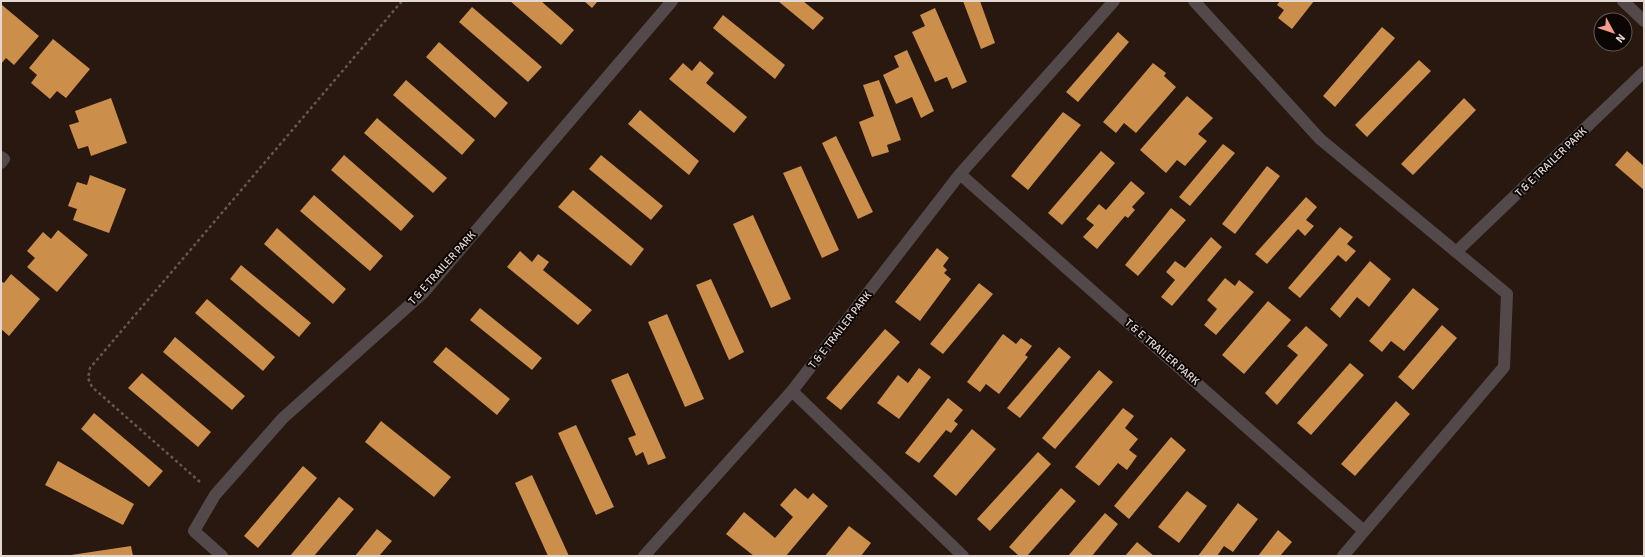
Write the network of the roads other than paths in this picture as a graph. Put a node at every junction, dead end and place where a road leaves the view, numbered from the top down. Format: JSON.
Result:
{"nodes":[{"id":1,"x":672,"y":1,"type":"edge"},
{"id":2,"x":1114,"y":1,"type":"edge"},
{"id":3,"x":1194,"y":1,"type":"edge"},
{"id":4,"x":1623,"y":1,"type":"edge"},
{"id":5,"x":1644,"y":21,"type":"edge"},
{"id":6,"x":1644,"y":72,"type":"edge"},
{"id":7,"x":960,"y":174,"type":"junction"},
{"id":8,"x":1456,"y":252,"type":"junction"},
{"id":9,"x":792,"y":391,"type":"junction"},
{"id":10,"x":1364,"y":531,"type":"junction"},
{"id":11,"x":222,"y":556,"type":"edge"},
{"id":12,"x":644,"y":556,"type":"edge"},
{"id":13,"x":963,"y":556,"type":"edge"},
{"id":14,"x":1343,"y":556,"type":"edge"}],
"edges":[{"from":1,"to":11,"type":"street","name":"T & E TRAILER PARK"},
{"from":2,"to":7,"type":"street","name":"T & E TRAILER PARK"},
{"from":3,"to":8,"type":"street"},
{"from":4,"to":5,"type":"street"},
{"from":6,"to":8,"type":"street","name":"T & E TRAILER PARK"},
{"from":7,"to":9,"type":"street","name":"T & E TRAILER PARK"},
{"from":7,"to":10,"type":"street","name":"T & E TRAILER PARK"},
{"from":8,"to":10,"type":"street"},
{"from":9,"to":12,"type":"street","name":"T & E TRAILER PARK"},
{"from":9,"to":13,"type":"street"},
{"from":10,"to":14,"type":"street"}]}
